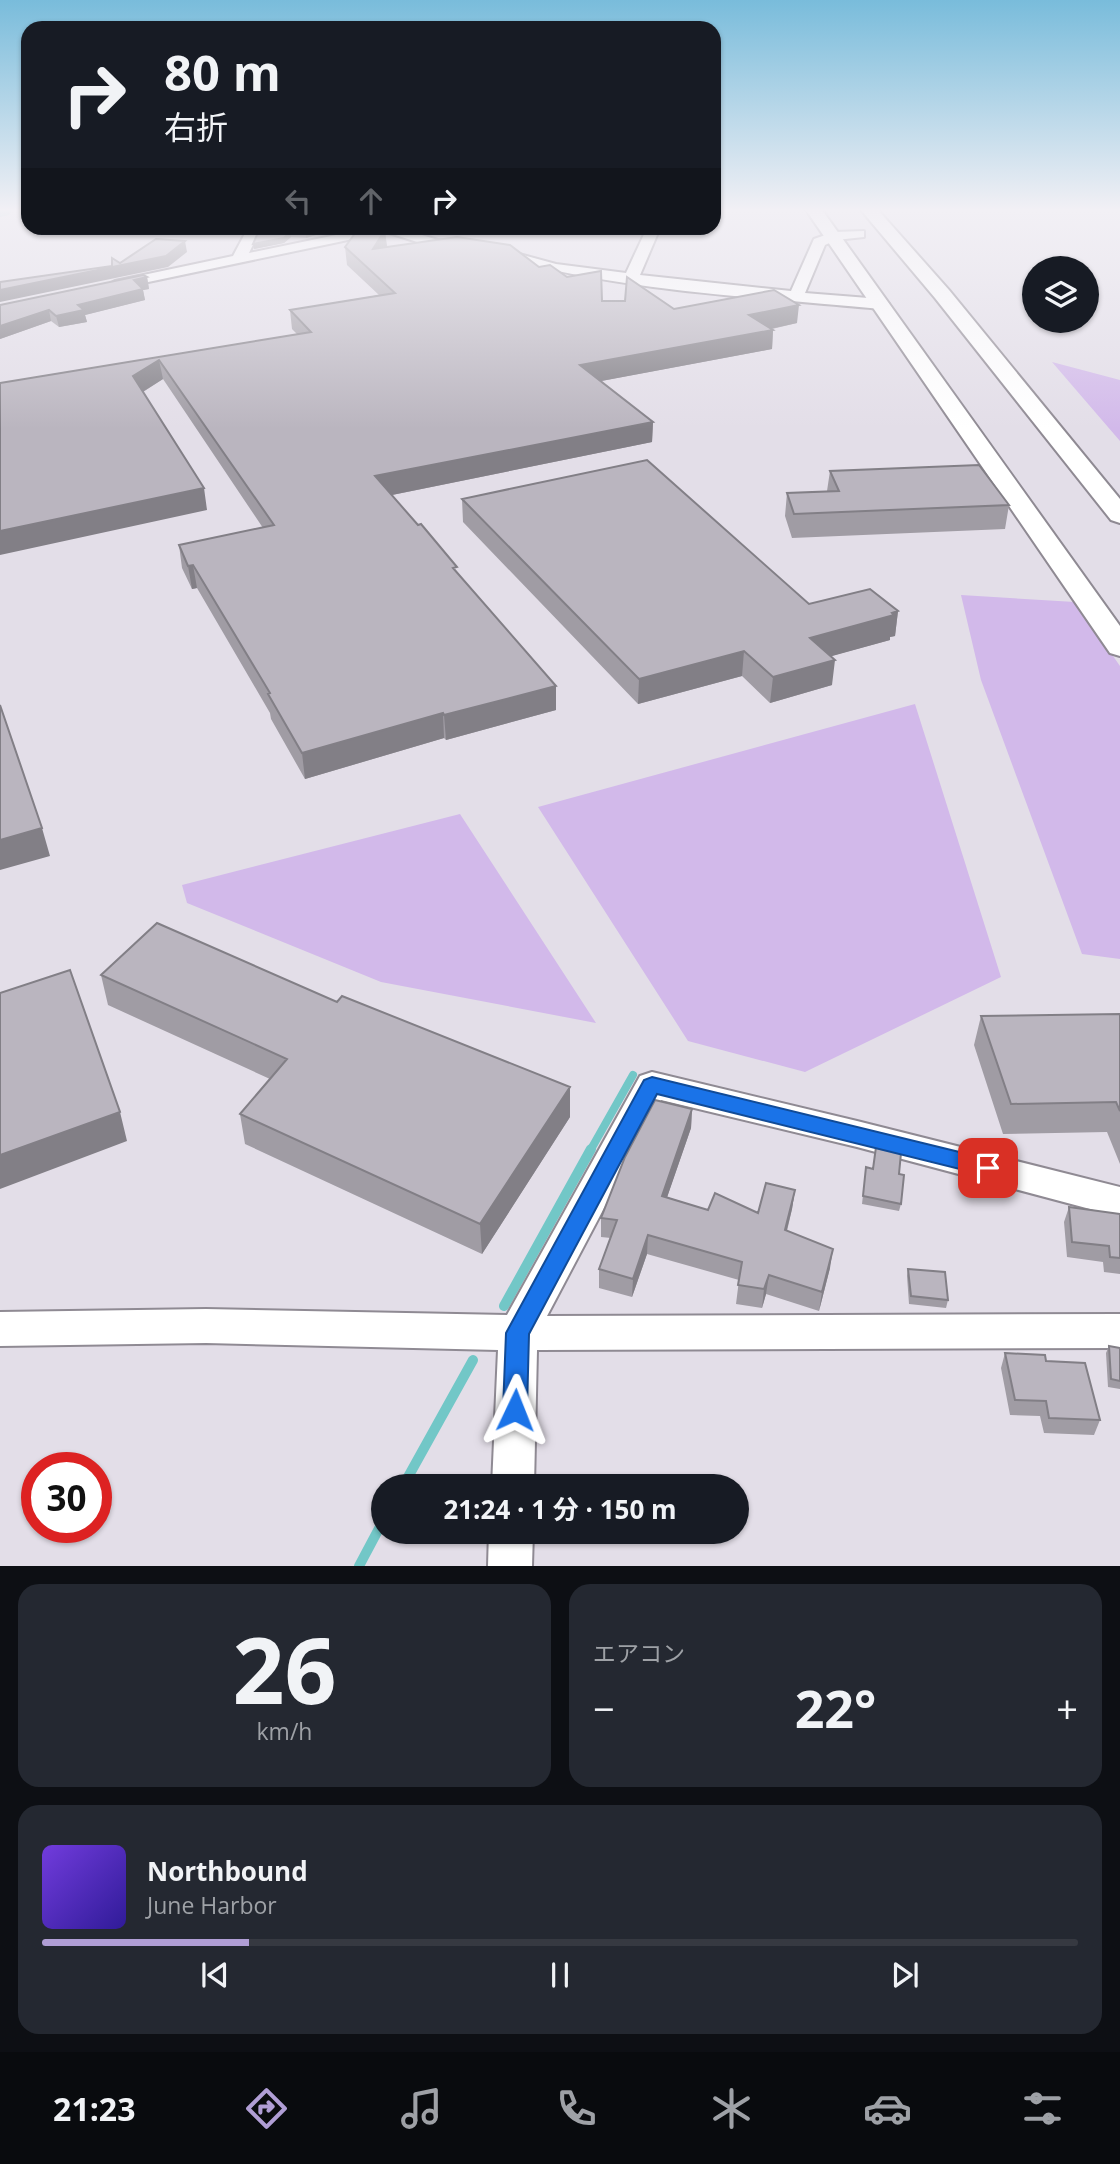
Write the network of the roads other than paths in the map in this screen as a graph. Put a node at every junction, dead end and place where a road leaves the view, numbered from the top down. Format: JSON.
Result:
{"nodes":[{"id":1,"x":122,"y":283,"type":"edge"},
{"id":2,"x":675,"y":283,"type":"edge"},
{"id":3,"x":802,"y":283,"type":"edge"},
{"id":4,"x":867,"y":283,"type":"edge"},
{"id":5,"x":933,"y":283,"type":"edge"},
{"id":6,"x":95,"y":289,"type":"edge"},
{"id":7,"x":796,"y":297,"type":"junction"},
{"id":8,"x":881,"y":304,"type":"junction"},
{"id":9,"x":1120,"y":515,"type":"edge"},
{"id":10,"x":1120,"y":647,"type":"edge"},
{"id":11,"x":1120,"y":1202,"type":"edge"},
{"id":12,"x":0,"y":1329,"type":"edge"},
{"id":13,"x":1120,"y":1331,"type":"edge"},
{"id":14,"x":518,"y":1333,"type":"junction"},
{"id":15,"x":513,"y":1474,"type":"edge"},
{"id":16,"x":511,"y":1544,"type":"edge"},
{"id":17,"x":510,"y":1566,"type":"edge"}],
"edges":[{"from":1,"to":6,"type":"street"},
{"from":2,"to":7,"type":"street"},
{"from":3,"to":7,"type":"street"},
{"from":4,"to":8,"type":"street"},
{"from":5,"to":9,"type":"street"},
{"from":7,"to":8,"type":"street"},
{"from":8,"to":10,"type":"street"},
{"from":11,"to":14,"type":"street"},
{"from":12,"to":14,"type":"street"},
{"from":13,"to":14,"type":"street"},
{"from":14,"to":15,"type":"street"},
{"from":16,"to":17,"type":"street"}]}
